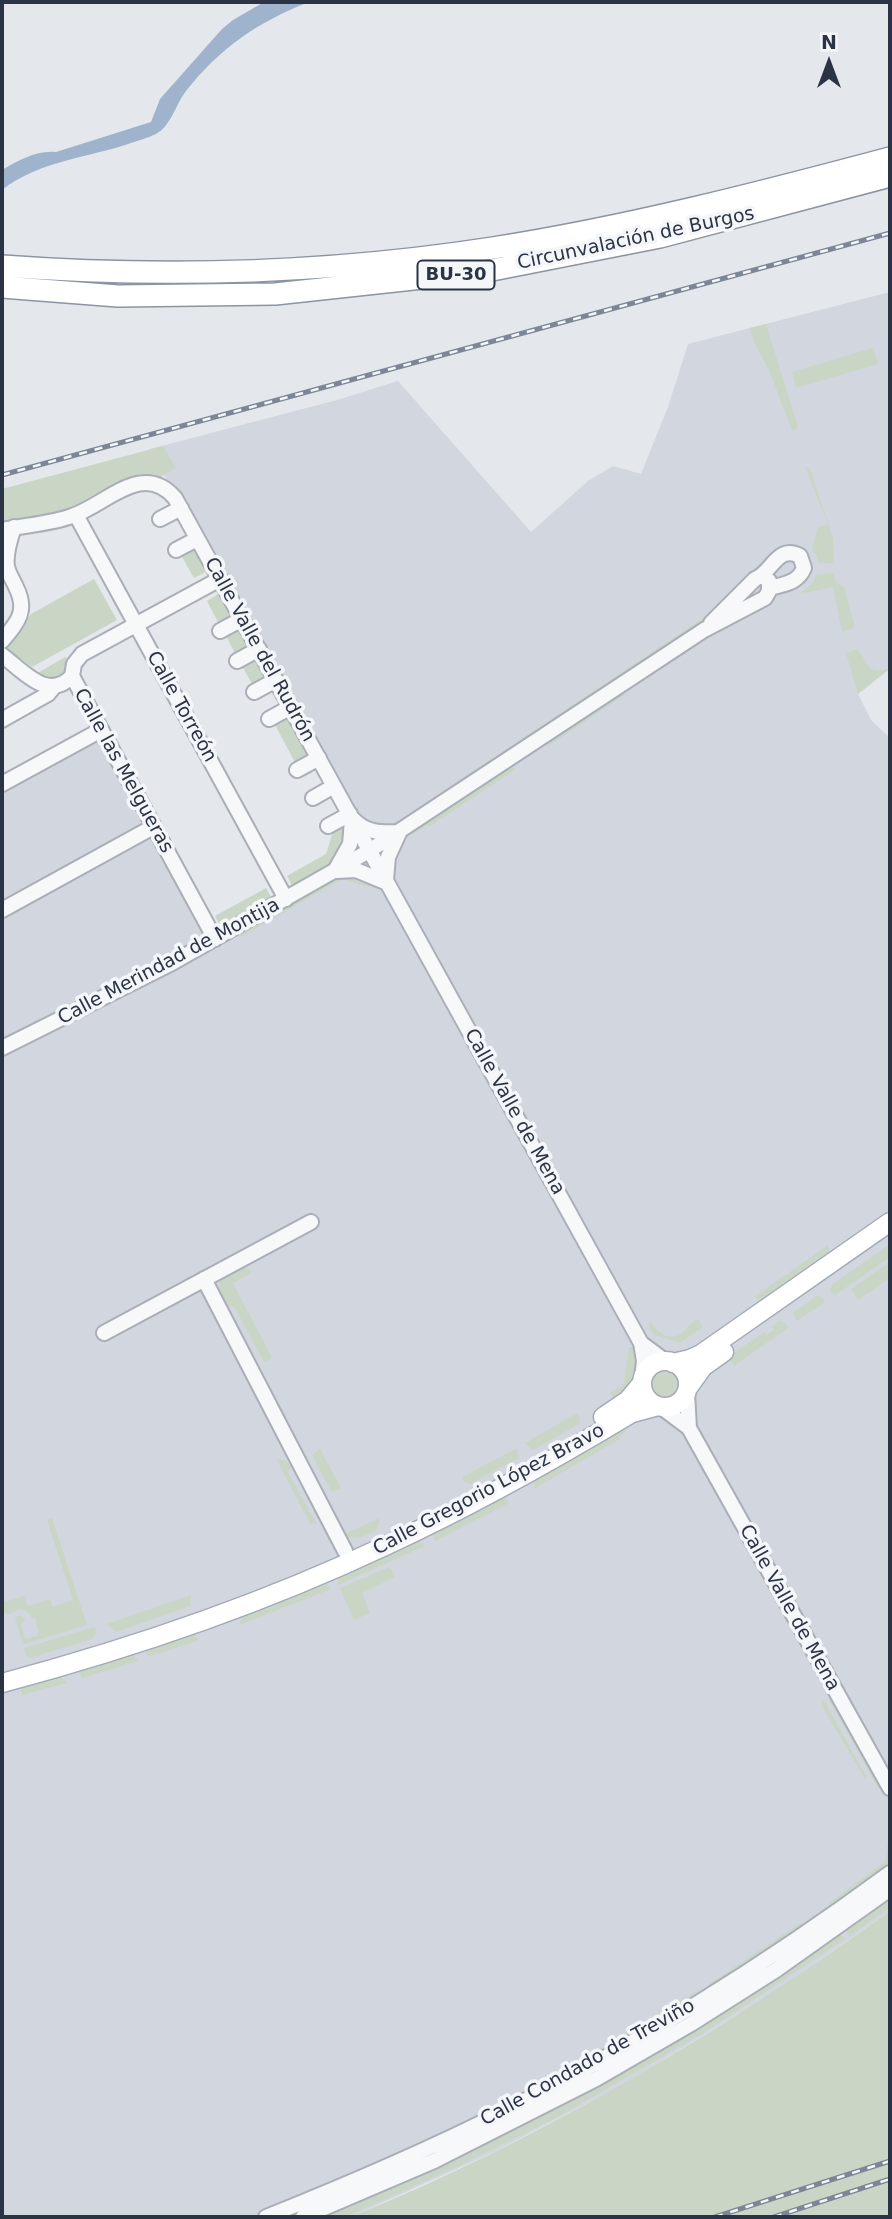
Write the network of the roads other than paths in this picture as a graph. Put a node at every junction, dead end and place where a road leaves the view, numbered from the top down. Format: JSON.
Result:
{"nodes":[{"id":1,"x":890,"y":149,"type":"edge"},
{"id":2,"x":890,"y":158,"type":"edge"},
{"id":3,"x":890,"y":176,"type":"edge"},
{"id":4,"x":890,"y":187,"type":"edge"},
{"id":5,"x":785,"y":195,"type":"junction"},
{"id":6,"x":2,"y":266,"type":"edge"},
{"id":7,"x":7,"y":287,"type":"edge"},
{"id":8,"x":181,"y":508,"type":"junction"},
{"id":9,"x":76,"y":515,"type":"junction"},
{"id":10,"x":160,"y":519,"type":"dead end"},
{"id":11,"x":8,"y":528,"type":"edge"},
{"id":12,"x":197,"y":539,"type":"junction"},
{"id":13,"x":176,"y":550,"type":"dead end"},
{"id":14,"x":220,"y":579,"type":"junction"},
{"id":15,"x":766,"y":582,"type":"dead end"},
{"id":16,"x":242,"y":619,"type":"junction"},
{"id":17,"x":136,"y":624,"type":"junction"},
{"id":18,"x":220,"y":631,"type":"dead end"},
{"id":19,"x":2,"y":641,"type":"edge"},
{"id":20,"x":259,"y":649,"type":"junction"},
{"id":21,"x":2,"y":655,"type":"edge"},
{"id":22,"x":237,"y":661,"type":"dead end"},
{"id":23,"x":72,"y":676,"type":"junction"},
{"id":24,"x":276,"y":680,"type":"junction"},
{"id":25,"x":53,"y":688,"type":"junction"},
{"id":26,"x":254,"y":692,"type":"dead end"},
{"id":27,"x":291,"y":707,"type":"junction"},
{"id":28,"x":269,"y":719,"type":"dead end"},
{"id":29,"x":2,"y":720,"type":"edge"},
{"id":30,"x":101,"y":730,"type":"junction"},
{"id":31,"x":319,"y":758,"type":"junction"},
{"id":32,"x":297,"y":770,"type":"dead end"},
{"id":33,"x":2,"y":784,"type":"edge"},
{"id":34,"x":334,"y":786,"type":"junction"},
{"id":35,"x":313,"y":798,"type":"dead end"},
{"id":36,"x":351,"y":816,"type":"junction"},
{"id":37,"x":328,"y":826,"type":"dead end"},
{"id":38,"x":153,"y":827,"type":"junction"},
{"id":39,"x":401,"y":831,"type":"junction"},
{"id":40,"x":369,"y":851,"type":"junction"},
{"id":41,"x":334,"y":871,"type":"junction"},
{"id":42,"x":385,"y":882,"type":"junction"},
{"id":43,"x":286,"y":899,"type":"junction"},
{"id":44,"x":2,"y":910,"type":"edge"},
{"id":45,"x":215,"y":939,"type":"junction"},
{"id":46,"x":2,"y":1048,"type":"edge"},
{"id":47,"x":311,"y":1222,"type":"dead end"},
{"id":48,"x":890,"y":1222,"type":"edge"},
{"id":49,"x":890,"y":1236,"type":"edge"},
{"id":50,"x":204,"y":1279,"type":"junction"},
{"id":51,"x":104,"y":1333,"type":"dead end"},
{"id":52,"x":641,"y":1343,"type":"junction"},
{"id":53,"x":669,"y":1362,"type":"junction"},
{"id":54,"x":642,"y":1381,"type":"junction"},
{"id":55,"x":687,"y":1390,"type":"junction"},
{"id":56,"x":659,"y":1407,"type":"junction"},
{"id":57,"x":689,"y":1427,"type":"junction"},
{"id":58,"x":345,"y":1551,"type":"junction"},
{"id":59,"x":2,"y":1672,"type":"edge"},
{"id":60,"x":2,"y":1683,"type":"edge"},
{"id":61,"x":890,"y":1788,"type":"edge"},
{"id":62,"x":890,"y":1872,"type":"edge"},
{"id":63,"x":890,"y":1889,"type":"edge"},
{"id":64,"x":266,"y":2217,"type":"edge"},
{"id":65,"x":303,"y":2217,"type":"edge"}],
"edges":[{"from":1,"to":5,"type":"highway"},
{"from":2,"to":5,"type":"highway","name":"Circunvalación de Burgos","number":"BU-30"},
{"from":3,"to":5,"type":"highway","name":"Circunvalación de Burgos","number":"BU-30"},
{"from":4,"to":5,"type":"highway"},
{"from":5,"to":6,"type":"highway","name":"Circunvalación de Burgos","number":"BU-30"},
{"from":5,"to":7,"type":"highway","name":"Circunvalación de Burgos","number":"BU-30"},
{"from":8,"to":9,"type":"street","name":"Calle Valle del Rudrón"},
{"from":8,"to":10,"type":"street"},
{"from":8,"to":12,"type":"street","name":"Calle Valle del Rudrón"},
{"from":9,"to":11,"type":"street"},
{"from":9,"to":17,"type":"street","name":"Calle Torreón"},
{"from":11,"to":19,"type":"street"},
{"from":12,"to":13,"type":"street"},
{"from":12,"to":14,"type":"street","name":"Calle Valle del Rudrón"},
{"from":14,"to":16,"type":"street","name":"Calle Valle del Rudrón"},
{"from":14,"to":17,"type":"street"},
{"from":15,"to":39,"type":"street","name":"Calle Merindad de Montija"},
{"from":16,"to":18,"type":"street"},
{"from":16,"to":20,"type":"street","name":"Calle Valle del Rudrón"},
{"from":17,"to":23,"type":"street"},
{"from":17,"to":43,"type":"street","name":"Calle Torreón"},
{"from":20,"to":22,"type":"street"},
{"from":20,"to":24,"type":"street","name":"Calle Valle del Rudrón"},
{"from":21,"to":25,"type":"street","name":"Calle las Melgueras"},
{"from":23,"to":25,"type":"street","name":"Calle las Melgueras"},
{"from":23,"to":30,"type":"street","name":"Calle las Melgueras"},
{"from":24,"to":26,"type":"street"},
{"from":24,"to":27,"type":"street","name":"Calle Valle del Rudrón"},
{"from":25,"to":29,"type":"street"},
{"from":27,"to":28,"type":"street"},
{"from":27,"to":31,"type":"street","name":"Calle Valle del Rudrón"},
{"from":30,"to":33,"type":"street"},
{"from":30,"to":38,"type":"street","name":"Calle las Melgueras"},
{"from":31,"to":32,"type":"street"},
{"from":31,"to":34,"type":"street","name":"Calle Valle del Rudrón"},
{"from":34,"to":35,"type":"street"},
{"from":34,"to":36,"type":"street","name":"Calle Valle del Rudrón"},
{"from":36,"to":37,"type":"street"},
{"from":36,"to":39,"type":"street"},
{"from":36,"to":40,"type":"street","name":"Calle Valle del Rudrón"},
{"from":36,"to":41,"type":"street"},
{"from":38,"to":44,"type":"street"},
{"from":38,"to":45,"type":"street","name":"Calle las Melgueras"},
{"from":39,"to":40,"type":"street","name":"Calle Merindad de Montija"},
{"from":39,"to":42,"type":"street"},
{"from":40,"to":41,"type":"street","name":"Calle Merindad de Montija"},
{"from":40,"to":42,"type":"street","name":"Calle Valle de Mena"},
{"from":41,"to":42,"type":"street"},
{"from":41,"to":43,"type":"street","name":"Calle Merindad de Montija"},
{"from":42,"to":52,"type":"street","name":"Calle Valle de Mena"},
{"from":43,"to":45,"type":"street","name":"Calle Merindad de Montija"},
{"from":45,"to":46,"type":"street","name":"Calle Merindad de Montija"},
{"from":47,"to":50,"type":"street"},
{"from":48,"to":53,"type":"main road"},
{"from":49,"to":55,"type":"main road"},
{"from":50,"to":51,"type":"street"},
{"from":50,"to":58,"type":"street","name":"Calle Gregorio López Bravo"},
{"from":52,"to":53,"type":"street","name":"Calle Valle de Mena"},
{"from":52,"to":54,"type":"street","name":"Calle Valle de Mena"},
{"from":53,"to":54,"type":"main road"},
{"from":53,"to":55,"type":"main road"},
{"from":54,"to":56,"type":"main road"},
{"from":54,"to":58,"type":"main road","name":"Calle Gregorio López Bravo"},
{"from":55,"to":56,"type":"main road"},
{"from":55,"to":57,"type":"street","name":"Calle Valle de Mena"},
{"from":56,"to":57,"type":"street","name":"Calle Valle de Mena"},
{"from":56,"to":60,"type":"main road","name":"Calle Gregorio López Bravo"},
{"from":57,"to":61,"type":"street","name":"Calle Valle de Mena"},
{"from":58,"to":59,"type":"main road","name":"Calle Gregorio López Bravo"},
{"from":62,"to":64,"type":"street","name":"Calle Condado de Treviño"},
{"from":63,"to":65,"type":"street","name":"Calle Condado de Treviño"}]}
